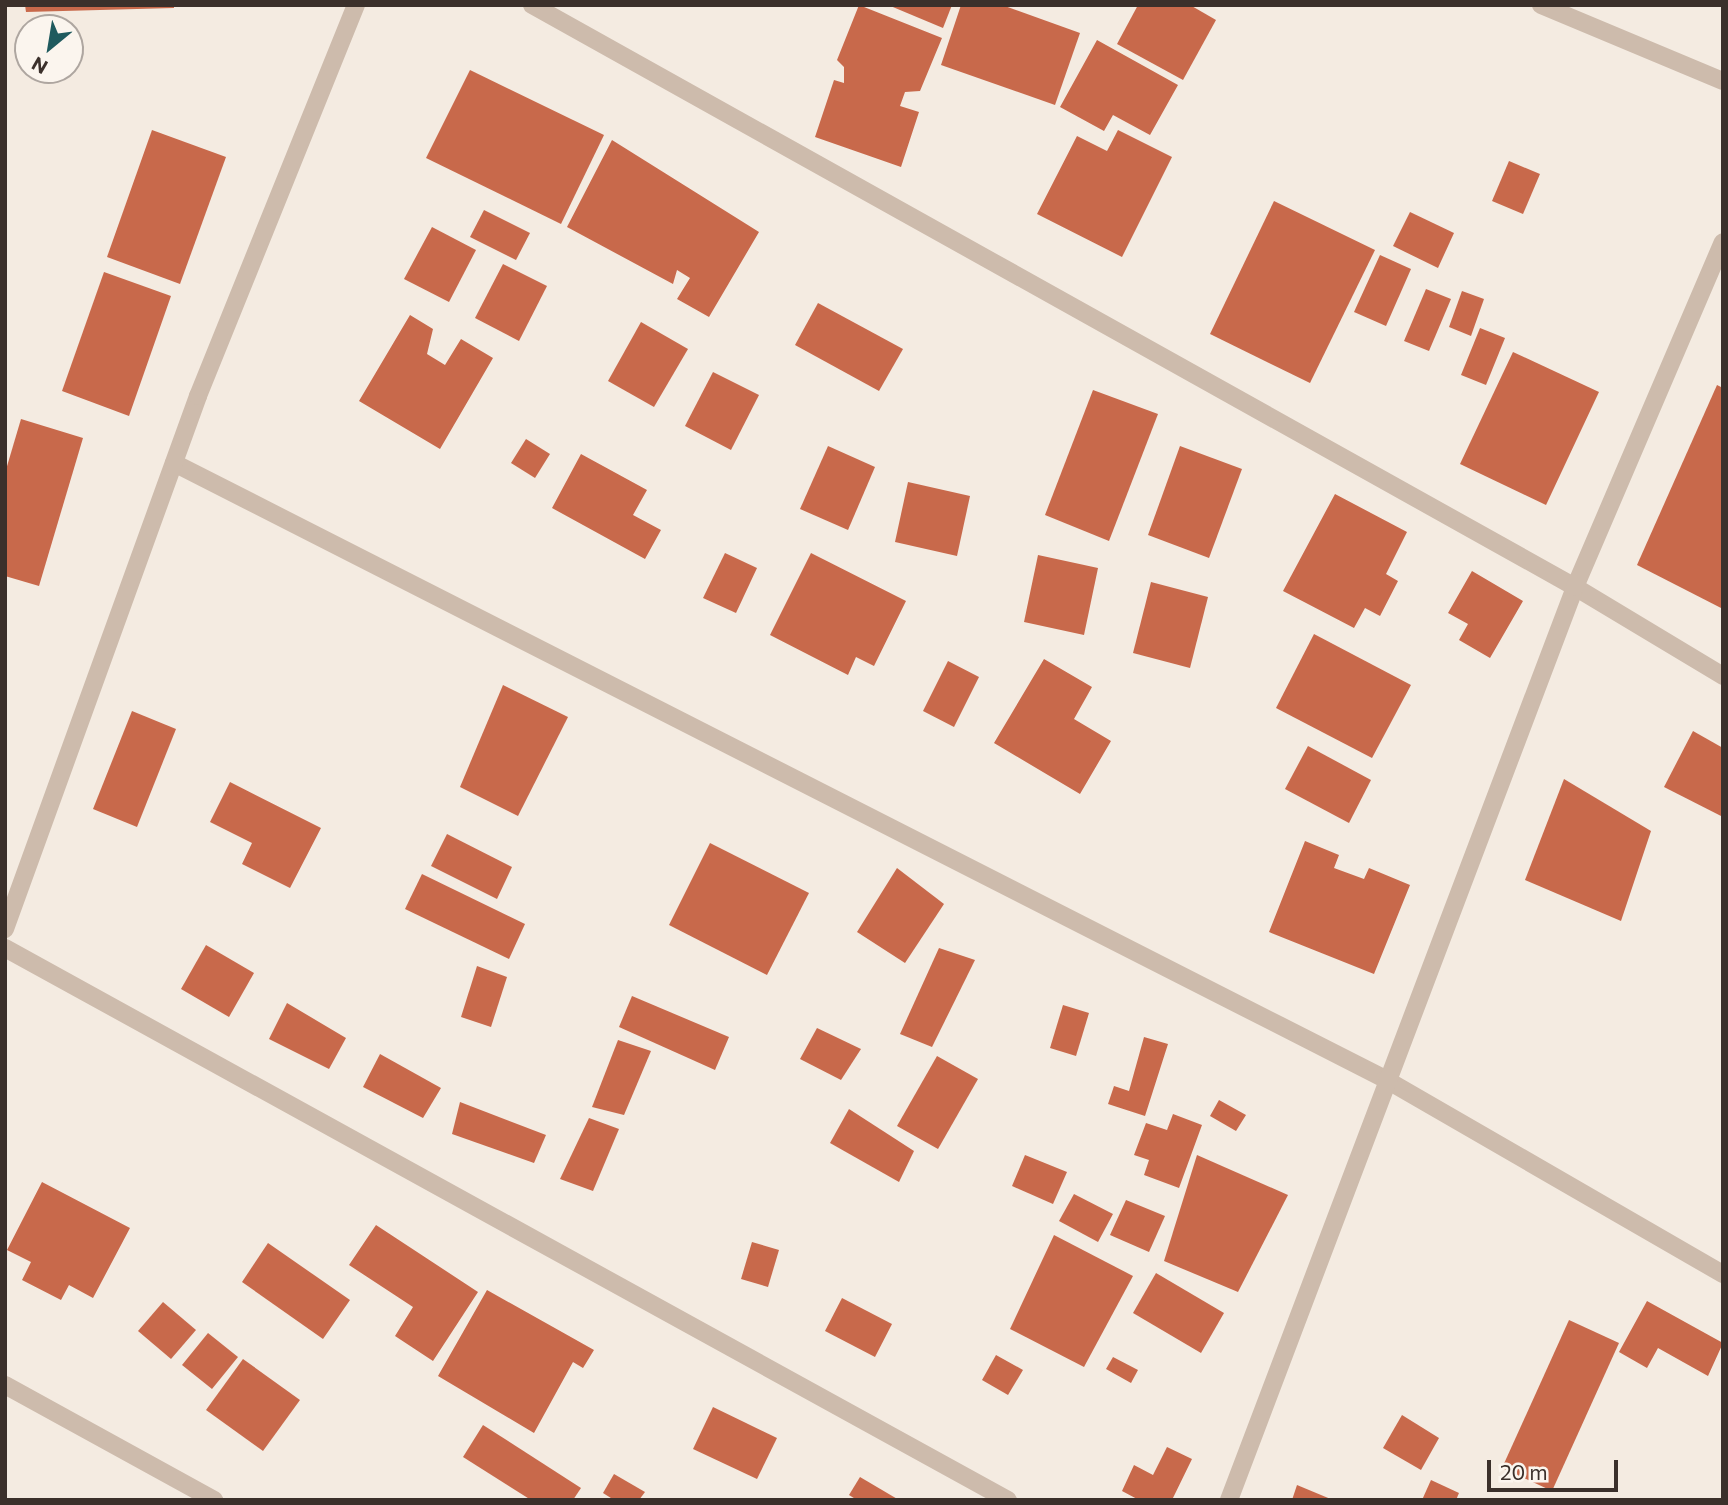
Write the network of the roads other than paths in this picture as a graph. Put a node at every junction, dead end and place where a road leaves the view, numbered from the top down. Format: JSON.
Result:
{"nodes":[{"id":1,"x":356,"y":5,"type":"edge"},
{"id":2,"x":532,"y":5,"type":"edge"},
{"id":3,"x":1541,"y":5,"type":"edge"},
{"id":4,"x":1723,"y":81,"type":"edge"},
{"id":5,"x":1723,"y":242,"type":"edge"},
{"id":6,"x":174,"y":463,"type":"junction"},
{"id":7,"x":1575,"y":587,"type":"junction"},
{"id":8,"x":1723,"y":676,"type":"edge"},
{"id":9,"x":5,"y":929,"type":"edge"},
{"id":10,"x":5,"y":948,"type":"edge"},
{"id":11,"x":1385,"y":1080,"type":"junction"},
{"id":12,"x":1723,"y":1274,"type":"edge"},
{"id":13,"x":5,"y":1385,"type":"edge"},
{"id":14,"x":214,"y":1500,"type":"edge"},
{"id":15,"x":1009,"y":1500,"type":"edge"},
{"id":16,"x":1229,"y":1500,"type":"edge"}],
"edges":[{"from":1,"to":6,"type":"street"},
{"from":2,"to":7,"type":"street"},
{"from":3,"to":4,"type":"street"},
{"from":5,"to":7,"type":"street"},
{"from":6,"to":9,"type":"street"},
{"from":6,"to":11,"type":"street"},
{"from":7,"to":8,"type":"street"},
{"from":7,"to":11,"type":"street"},
{"from":10,"to":15,"type":"street"},
{"from":11,"to":12,"type":"street"},
{"from":11,"to":16,"type":"street"},
{"from":13,"to":14,"type":"street"}]}
